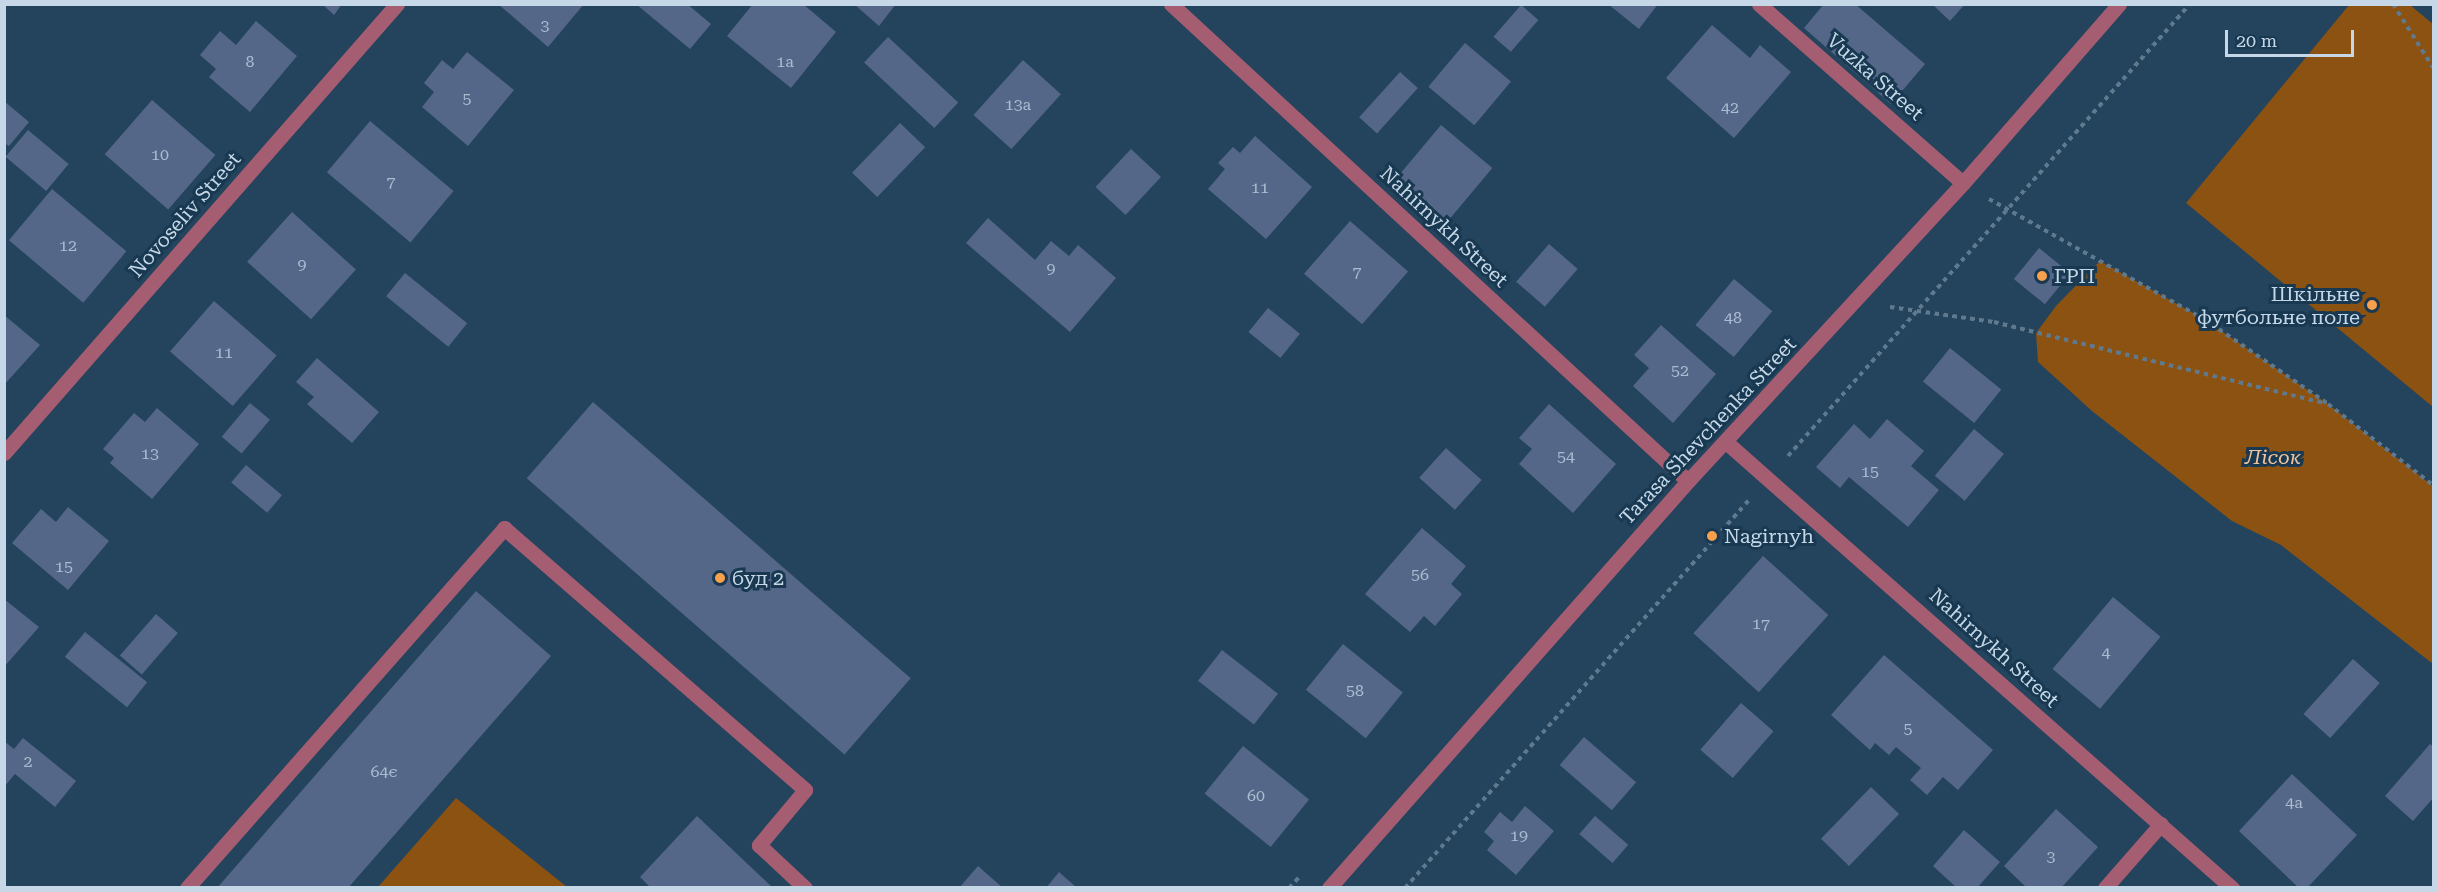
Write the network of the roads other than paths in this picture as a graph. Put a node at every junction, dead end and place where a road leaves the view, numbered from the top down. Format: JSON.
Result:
{"nodes":[{"id":1,"x":398,"y":4,"type":"edge"},
{"id":2,"x":1171,"y":4,"type":"edge"},
{"id":3,"x":1759,"y":4,"type":"edge"},
{"id":4,"x":2119,"y":4,"type":"edge"},
{"id":5,"x":1963,"y":183,"type":"junction"},
{"id":6,"x":1726,"y":442,"type":"junction"},
{"id":7,"x":4,"y":453,"type":"edge"},
{"id":8,"x":1688,"y":480,"type":"junction"},
{"id":9,"x":2161,"y":824,"type":"junction"},
{"id":10,"x":187,"y":888,"type":"edge"},
{"id":11,"x":805,"y":888,"type":"edge"},
{"id":12,"x":1329,"y":888,"type":"edge"},
{"id":13,"x":2105,"y":888,"type":"edge"},
{"id":14,"x":2232,"y":888,"type":"edge"}],
"edges":[{"from":1,"to":7,"type":"street","name":"Novoseliv Street"},
{"from":2,"to":8,"type":"street","name":"Nahirnykh Street"},
{"from":3,"to":5,"type":"street","name":"Vuzka Street"},
{"from":4,"to":5,"type":"street","name":"Tarasa Shevchenka Street"},
{"from":5,"to":6,"type":"street","name":"Tarasa Shevchenka Street"},
{"from":6,"to":8,"type":"street","name":"Tarasa Shevchenka Street"},
{"from":6,"to":9,"type":"street","name":"Nahirnykh Street"},
{"from":8,"to":12,"type":"street","name":"Tarasa Shevchenka Street"},
{"from":9,"to":13,"type":"street"},
{"from":9,"to":14,"type":"street","name":"Nahirnykh Street"},
{"from":10,"to":11,"type":"street"}]}
